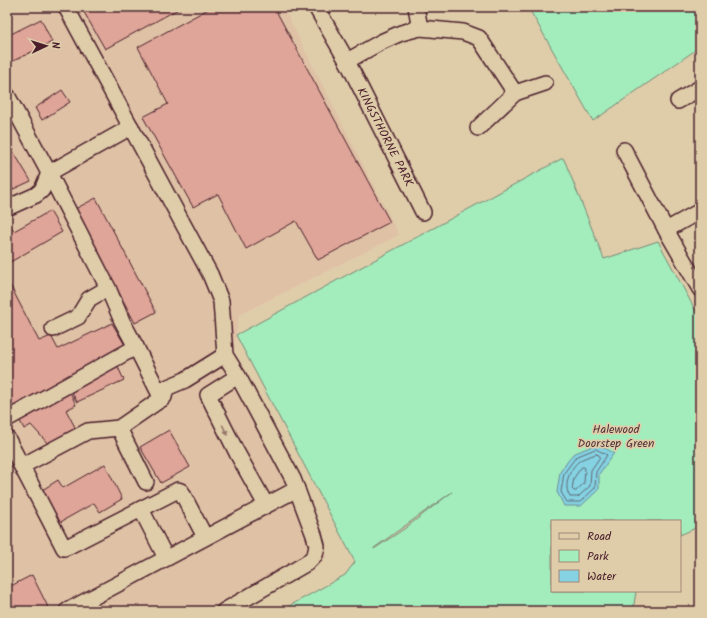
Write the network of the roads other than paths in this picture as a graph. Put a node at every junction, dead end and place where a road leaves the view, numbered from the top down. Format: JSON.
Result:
{"nodes":[{"id":1,"x":66,"y":7,"type":"edge"},
{"id":2,"x":316,"y":7,"type":"edge"},
{"id":3,"x":416,"y":7,"type":"edge"},
{"id":4,"x":420,"y":28,"type":"junction"},
{"id":5,"x":347,"y":61,"type":"junction"},
{"id":6,"x":545,"y":83,"type":"dead end"},
{"id":7,"x":700,"y":88,"type":"edge"},
{"id":8,"x":515,"y":93,"type":"junction"},
{"id":9,"x":7,"y":95,"type":"edge"},
{"id":10,"x":678,"y":101,"type":"dead end"},
{"id":11,"x":131,"y":127,"type":"junction"},
{"id":12,"x":478,"y":128,"type":"dead end"},
{"id":13,"x":624,"y":150,"type":"dead end"},
{"id":14,"x":49,"y":173,"type":"junction"},
{"id":15,"x":7,"y":208,"type":"edge"},
{"id":16,"x":700,"y":211,"type":"edge"},
{"id":17,"x":423,"y":212,"type":"dead end"},
{"id":18,"x":666,"y":230,"type":"junction"},
{"id":19,"x":108,"y":288,"type":"junction"},
{"id":20,"x":700,"y":289,"type":"edge"},
{"id":21,"x":53,"y":329,"type":"dead end"},
{"id":22,"x":136,"y":347,"type":"junction"},
{"id":23,"x":226,"y":355,"type":"junction"},
{"id":24,"x":238,"y":376,"type":"junction"},
{"id":25,"x":163,"y":398,"type":"junction"},
{"id":26,"x":7,"y":419,"type":"edge"},
{"id":27,"x":119,"y":428,"type":"junction"},
{"id":28,"x":7,"y":438,"type":"edge"},
{"id":29,"x":22,"y":466,"type":"junction"},
{"id":30,"x":146,"y":482,"type":"dead end"},
{"id":31,"x":297,"y":489,"type":"junction"},
{"id":32,"x":266,"y":505,"type":"junction"},
{"id":33,"x":141,"y":509,"type":"junction"},
{"id":34,"x":205,"y":537,"type":"junction"},
{"id":35,"x":166,"y":558,"type":"junction"},
{"id":36,"x":67,"y":611,"type":"edge"},
{"id":37,"x":224,"y":611,"type":"edge"}],
"edges":[{"from":1,"to":11,"type":"street"},
{"from":2,"to":5,"type":"street","name":"KINGSTHORNE PARK"},
{"from":3,"to":4,"type":"street"},
{"from":4,"to":5,"type":"street"},
{"from":4,"to":8,"type":"street"},
{"from":5,"to":17,"type":"street","name":"KINGSTHORNE PARK"},
{"from":6,"to":8,"type":"street"},
{"from":7,"to":10,"type":"street"},
{"from":8,"to":12,"type":"street"},
{"from":9,"to":14,"type":"street"},
{"from":11,"to":14,"type":"street"},
{"from":11,"to":23,"type":"street"},
{"from":13,"to":18,"type":"street"},
{"from":14,"to":15,"type":"street"},
{"from":14,"to":19,"type":"street"},
{"from":16,"to":18,"type":"street"},
{"from":18,"to":20,"type":"street"},
{"from":19,"to":21,"type":"street"},
{"from":19,"to":22,"type":"street"},
{"from":22,"to":25,"type":"street"},
{"from":22,"to":26,"type":"street"},
{"from":23,"to":24,"type":"street"},
{"from":23,"to":25,"type":"street"},
{"from":24,"to":31,"type":"street"},
{"from":24,"to":32,"type":"street","one_way":true},
{"from":25,"to":27,"type":"street"},
{"from":27,"to":29,"type":"street"},
{"from":27,"to":30,"type":"street"},
{"from":28,"to":29,"type":"street"},
{"from":29,"to":33,"type":"street"},
{"from":31,"to":32,"type":"street"},
{"from":31,"to":37,"type":"street"},
{"from":32,"to":34,"type":"street"},
{"from":33,"to":34,"type":"street"},
{"from":33,"to":35,"type":"street"},
{"from":34,"to":35,"type":"street"},
{"from":35,"to":36,"type":"street"}]}
